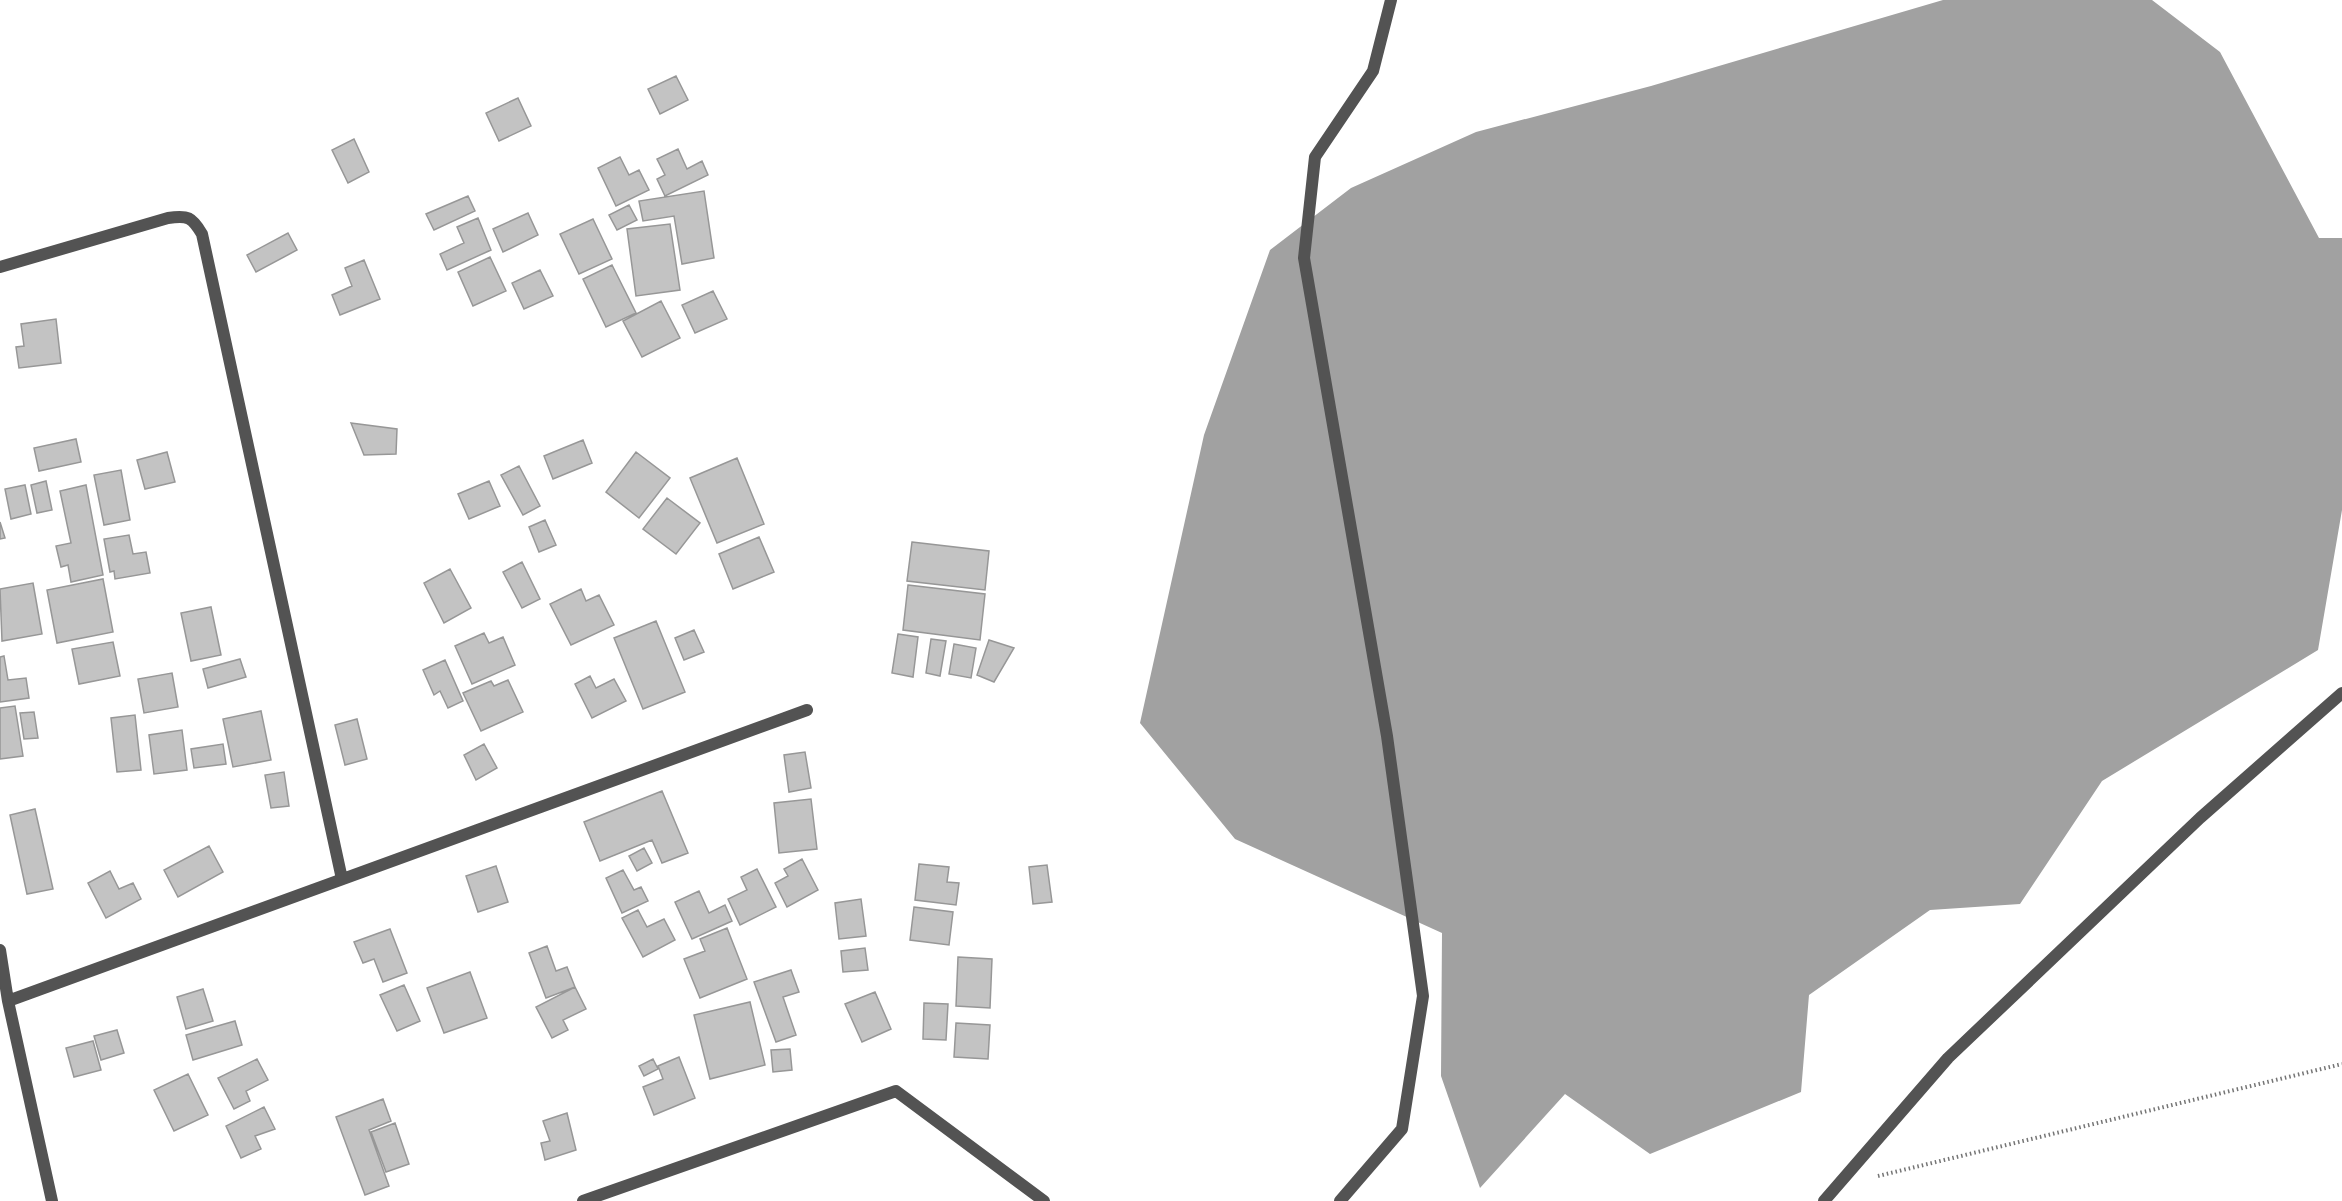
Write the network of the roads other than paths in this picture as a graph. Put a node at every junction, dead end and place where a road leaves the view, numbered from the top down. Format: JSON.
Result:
{"nodes":[{"id":1,"x":1390,"y":0,"type":"edge"},
{"id":2,"x":0,"y":267,"type":"edge"},
{"id":3,"x":2342,"y":693,"type":"edge"},
{"id":4,"x":807,"y":710,"type":"dead end"},
{"id":5,"x":342,"y":879,"type":"junction"},
{"id":6,"x":0,"y":950,"type":"edge"},
{"id":7,"x":8,"y":1001,"type":"junction"},
{"id":8,"x":52,"y":1201,"type":"edge"},
{"id":9,"x":583,"y":1201,"type":"edge"},
{"id":10,"x":1044,"y":1201,"type":"edge"},
{"id":11,"x":1340,"y":1201,"type":"edge"},
{"id":12,"x":1824,"y":1201,"type":"edge"}],
"edges":[{"from":1,"to":11,"type":"street"},
{"from":2,"to":5,"type":"street"},
{"from":3,"to":12,"type":"street"},
{"from":4,"to":5,"type":"street"},
{"from":5,"to":7,"type":"street"},
{"from":6,"to":7,"type":"street"},
{"from":7,"to":8,"type":"street"},
{"from":9,"to":10,"type":"street"}]}
